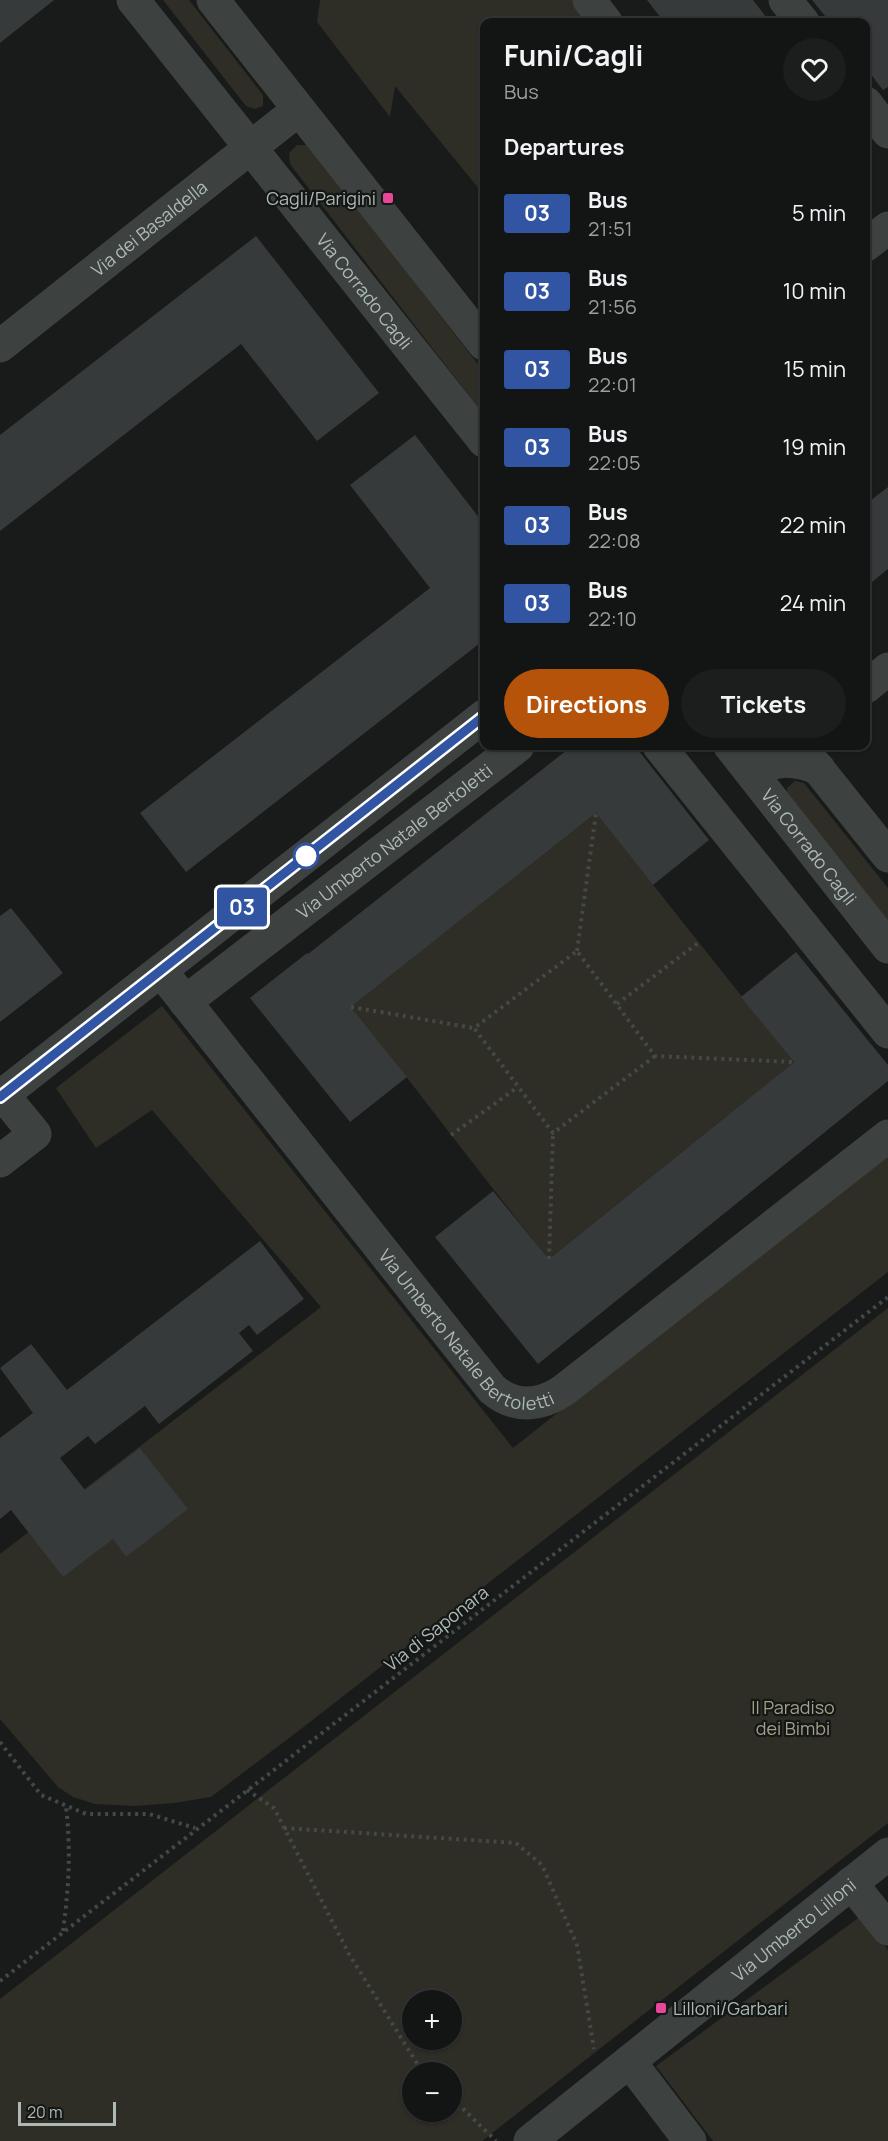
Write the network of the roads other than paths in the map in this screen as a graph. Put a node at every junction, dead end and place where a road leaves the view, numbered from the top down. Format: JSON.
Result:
{"nodes":[{"id":1,"x":133,"y":0,"type":"edge"},
{"id":2,"x":213,"y":0,"type":"edge"},
{"id":3,"x":589,"y":0,"type":"edge"},
{"id":4,"x":785,"y":0,"type":"edge"},
{"id":5,"x":603,"y":18,"type":"edge"},
{"id":6,"x":800,"y":18,"type":"edge"},
{"id":7,"x":870,"y":108,"type":"edge"},
{"id":8,"x":298,"y":110,"type":"junction"},
{"id":9,"x":888,"y":132,"type":"edge"},
{"id":10,"x":252,"y":147,"type":"junction"},
{"id":11,"x":888,"y":228,"type":"edge"},
{"id":12,"x":870,"y":242,"type":"edge"},
{"id":13,"x":480,"y":339,"type":"edge"},
{"id":14,"x":0,"y":345,"type":"edge"},
{"id":15,"x":480,"y":436,"type":"edge"},
{"id":16,"x":888,"y":669,"type":"edge"},
{"id":17,"x":870,"y":684,"type":"edge"},
{"id":18,"x":480,"y":719,"type":"edge"},
{"id":19,"x":513,"y":750,"type":"edge"},
{"id":20,"x":662,"y":750,"type":"edge"},
{"id":21,"x":733,"y":750,"type":"edge"},
{"id":22,"x":809,"y":757,"type":"edge"},
{"id":23,"x":753,"y":773,"type":"junction"},
{"id":24,"x":888,"y":856,"type":"edge"},
{"id":25,"x":888,"y":947,"type":"edge"},
{"id":26,"x":161,"y":971,"type":"junction"},
{"id":27,"x":186,"y":1002,"type":"junction"},
{"id":28,"x":888,"y":1032,"type":"edge"},
{"id":29,"x":2,"y":1096,"type":"edge"},
{"id":30,"x":888,"y":1136,"type":"edge"},
{"id":31,"x":0,"y":1161,"type":"edge"},
{"id":32,"x":888,"y":1854,"type":"edge"},
{"id":33,"x":851,"y":1883,"type":"junction"},
{"id":34,"x":888,"y":1929,"type":"edge"},
{"id":35,"x":630,"y":2062,"type":"junction"},
{"id":36,"x":530,"y":2141,"type":"edge"},
{"id":37,"x":690,"y":2141,"type":"edge"}],
"edges":[{"from":1,"to":10,"type":"street","name":"Via Corrado Cagli"},
{"from":2,"to":8,"type":"street"},
{"from":3,"to":5,"type":"street"},
{"from":4,"to":6,"type":"street"},
{"from":7,"to":9,"type":"street"},
{"from":8,"to":10,"type":"street","name":"Via dei Basaldella"},
{"from":8,"to":13,"type":"street"},
{"from":10,"to":14,"type":"street","name":"Via dei Basaldella"},
{"from":10,"to":15,"type":"street","name":"Via Corrado Cagli"},
{"from":11,"to":12,"type":"street"},
{"from":16,"to":17,"type":"street"},
{"from":18,"to":26,"type":"street"},
{"from":19,"to":27,"type":"street","name":"Via Umberto Natale Bertoletti"},
{"from":20,"to":28,"type":"street"},
{"from":21,"to":23,"type":"street","name":"Via Corrado Cagli"},
{"from":22,"to":23,"type":"street"},
{"from":22,"to":24,"type":"street"},
{"from":23,"to":25,"type":"street","name":"Via Corrado Cagli"},
{"from":26,"to":27,"type":"street","name":"Via Umberto Natale Bertoletti"},
{"from":26,"to":29,"type":"street"},
{"from":27,"to":30,"type":"street","name":"Via Umberto Natale Bertoletti"},
{"from":29,"to":31,"type":"street"},
{"from":32,"to":33,"type":"street","name":"Via Umberto Lilloni"},
{"from":33,"to":34,"type":"street"},
{"from":33,"to":35,"type":"street","name":"Via Umberto Lilloni"},
{"from":35,"to":36,"type":"street","name":"Via Umberto Lilloni"},
{"from":35,"to":37,"type":"street"}]}
